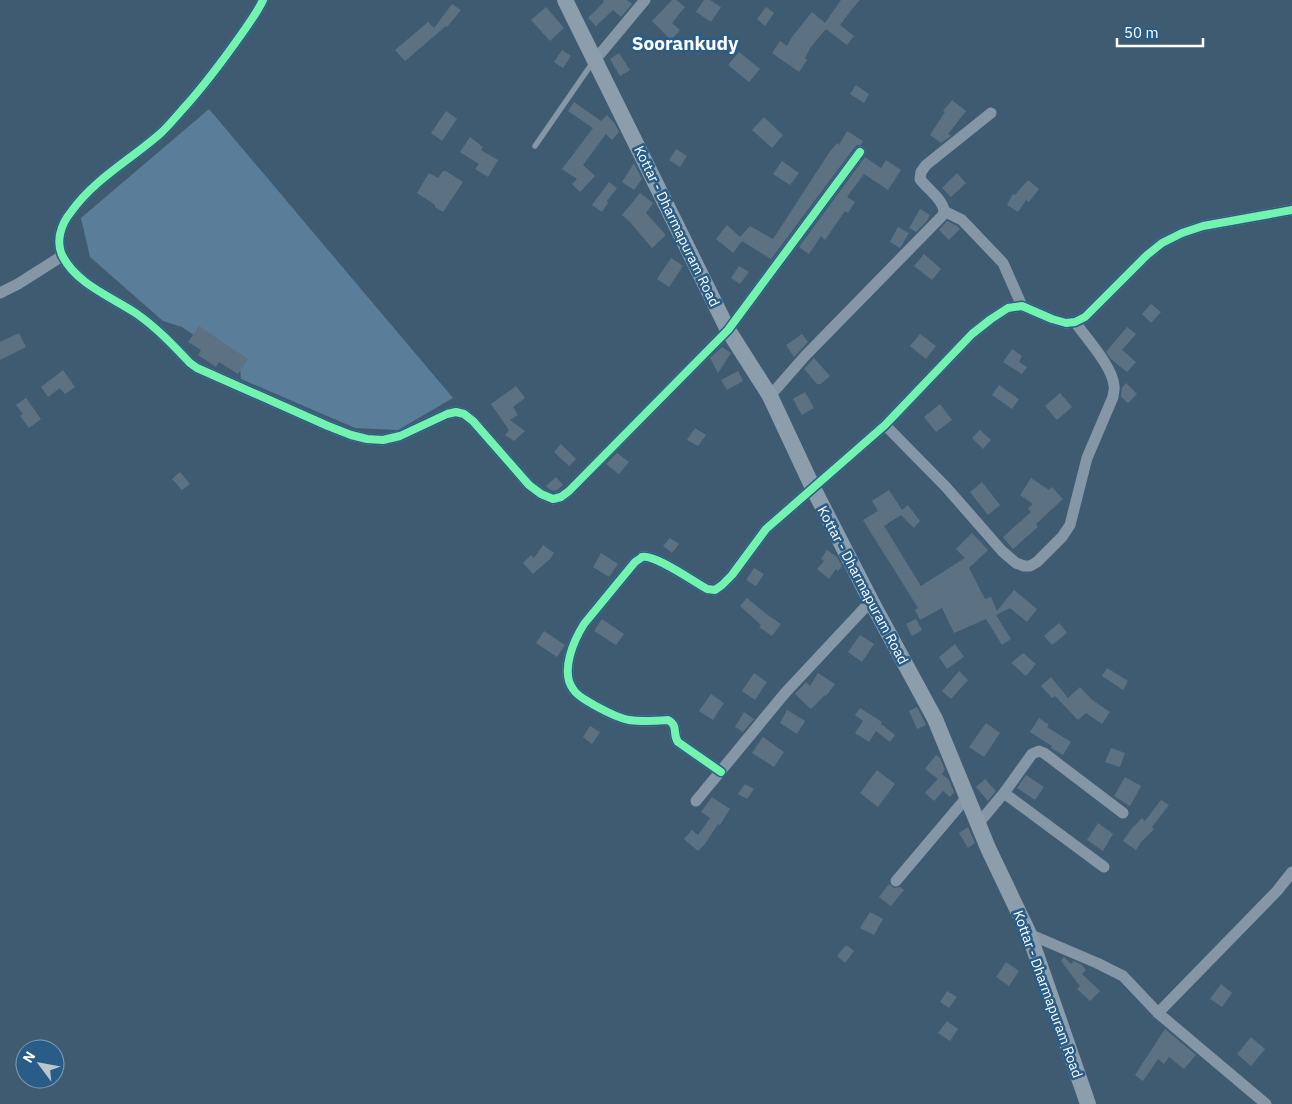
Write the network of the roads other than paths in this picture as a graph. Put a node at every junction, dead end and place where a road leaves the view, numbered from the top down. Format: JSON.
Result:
{"nodes":[{"id":1,"x":263,"y":0,"type":"edge"},
{"id":2,"x":565,"y":0,"type":"edge"},
{"id":3,"x":645,"y":0,"type":"edge"},
{"id":4,"x":595,"y":60,"type":"junction"},
{"id":5,"x":991,"y":113,"type":"dead end"},
{"id":6,"x":535,"y":146,"type":"dead end"},
{"id":7,"x":860,"y":152,"type":"dead end"},
{"id":8,"x":1292,"y":210,"type":"edge"},
{"id":9,"x":944,"y":211,"type":"junction"},
{"id":10,"x":62,"y":256,"type":"junction"},
{"id":11,"x":0,"y":293,"type":"edge"},
{"id":12,"x":1022,"y":306,"type":"junction"},
{"id":13,"x":1075,"y":322,"type":"junction"},
{"id":14,"x":728,"y":330,"type":"junction"},
{"id":15,"x":770,"y":396,"type":"junction"},
{"id":16,"x":885,"y":425,"type":"junction"},
{"id":17,"x":813,"y":488,"type":"junction"},
{"id":18,"x":870,"y":601,"type":"junction"},
{"id":19,"x":721,"y":772,"type":"junction"},
{"id":20,"x":1004,"y":793,"type":"junction"},
{"id":21,"x":967,"y":797,"type":"junction"},
{"id":22,"x":696,"y":801,"type":"dead end"},
{"id":23,"x":1123,"y":813,"type":"dead end"},
{"id":24,"x":978,"y":824,"type":"junction"},
{"id":25,"x":1104,"y":867,"type":"dead end"},
{"id":26,"x":1292,"y":872,"type":"edge"},
{"id":27,"x":896,"y":881,"type":"dead end"},
{"id":28,"x":1029,"y":934,"type":"junction"},
{"id":29,"x":1158,"y":1013,"type":"junction"},
{"id":30,"x":1088,"y":1104,"type":"edge"},
{"id":31,"x":1266,"y":1104,"type":"edge"}],
"edges":[{"from":1,"to":10,"type":"street"},
{"from":2,"to":4,"type":"main road","name":"Kottar - Dharmapuram Road"},
{"from":3,"to":4,"type":"street"},
{"from":4,"to":6,"type":"lane"},
{"from":4,"to":14,"type":"main road","name":"Kottar - Dharmapuram Road"},
{"from":5,"to":9,"type":"street"},
{"from":7,"to":14,"type":"street"},
{"from":8,"to":13,"type":"street"},
{"from":9,"to":12,"type":"street"},
{"from":9,"to":15,"type":"street"},
{"from":10,"to":11,"type":"street"},
{"from":10,"to":14,"type":"street"},
{"from":12,"to":13,"type":"street"},
{"from":12,"to":16,"type":"street"},
{"from":13,"to":16,"type":"street"},
{"from":14,"to":15,"type":"main road","name":"Kottar - Dharmapuram Road"},
{"from":15,"to":17,"type":"main road","name":"Kottar - Dharmapuram Road"},
{"from":16,"to":17,"type":"street"},
{"from":17,"to":18,"type":"main road","name":"Kottar - Dharmapuram Road"},
{"from":17,"to":19,"type":"street"},
{"from":18,"to":19,"type":"street"},
{"from":18,"to":21,"type":"main road","name":"Kottar - Dharmapuram Road"},
{"from":19,"to":22,"type":"street"},
{"from":20,"to":23,"type":"street"},
{"from":20,"to":24,"type":"street"},
{"from":20,"to":25,"type":"street"},
{"from":21,"to":24,"type":"main road","name":"Kottar - Dharmapuram Road"},
{"from":21,"to":27,"type":"street"},
{"from":24,"to":28,"type":"main road","name":"Kottar - Dharmapuram Road"},
{"from":26,"to":29,"type":"street"},
{"from":28,"to":29,"type":"street"},
{"from":28,"to":30,"type":"main road","name":"Kottar - Dharmapuram Road"},
{"from":29,"to":31,"type":"street"}]}
